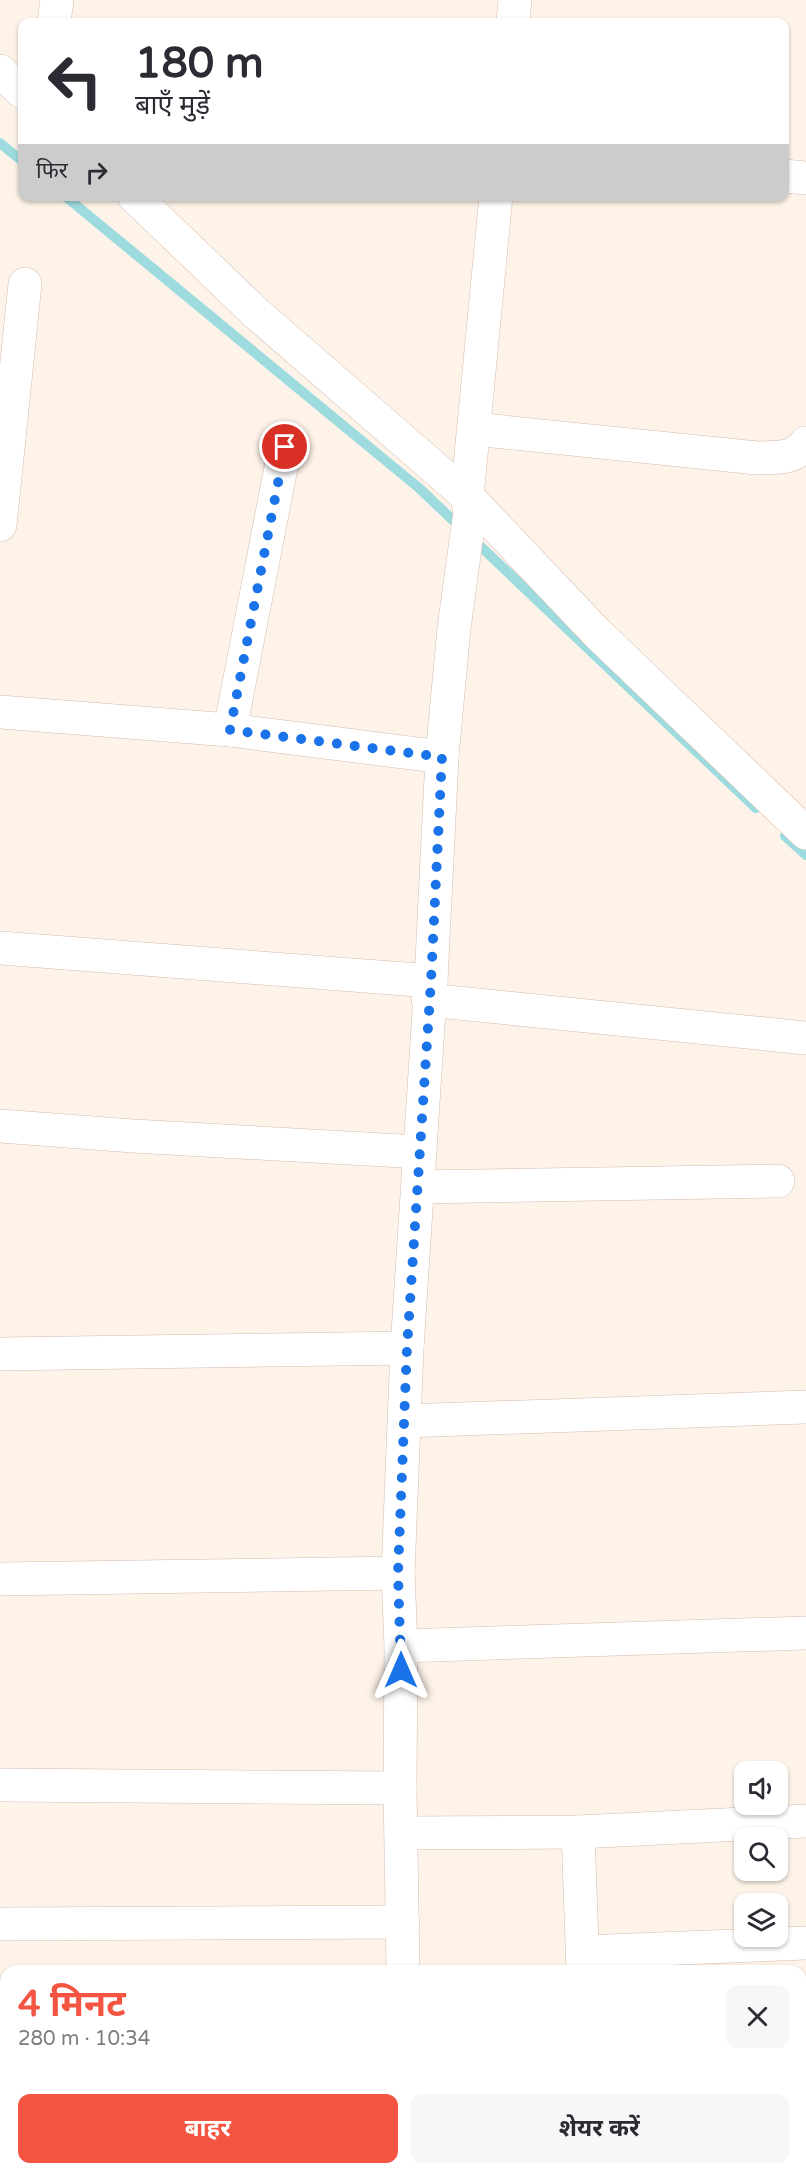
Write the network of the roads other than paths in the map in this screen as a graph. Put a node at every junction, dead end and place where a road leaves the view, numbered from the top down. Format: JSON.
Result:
{"nodes":[{"id":1,"x":57,"y":0,"type":"edge"},
{"id":2,"x":515,"y":0,"type":"edge"},
{"id":3,"x":55,"y":18,"type":"edge"},
{"id":4,"x":513,"y":18,"type":"edge"},
{"id":5,"x":0,"y":71,"type":"edge"},
{"id":6,"x":18,"y":88,"type":"edge"},
{"id":7,"x":789,"y":176,"type":"edge"},
{"id":8,"x":806,"y":178,"type":"edge"},
{"id":9,"x":139,"y":201,"type":"edge"},
{"id":10,"x":496,"y":201,"type":"edge"},
{"id":11,"x":25,"y":284,"type":"dead end"},
{"id":12,"x":474,"y":429,"type":"junction"},
{"id":13,"x":806,"y":443,"type":"edge"},
{"id":14,"x":285,"y":447,"type":"dead end"},
{"id":15,"x":469,"y":504,"type":"junction"},
{"id":16,"x":0,"y":525,"type":"edge"},
{"id":17,"x":0,"y":712,"type":"edge"},
{"id":18,"x":230,"y":730,"type":"junction"},
{"id":19,"x":442,"y":757,"type":"junction"},
{"id":20,"x":806,"y":833,"type":"edge"},
{"id":21,"x":0,"y":948,"type":"edge"},
{"id":22,"x":429,"y":990,"type":"junction"},
{"id":23,"x":806,"y":1038,"type":"edge"},
{"id":24,"x":0,"y":1126,"type":"edge"},
{"id":25,"x":420,"y":1152,"type":"junction"},
{"id":26,"x":778,"y":1181,"type":"dead end"},
{"id":27,"x":418,"y":1186,"type":"junction"},
{"id":28,"x":407,"y":1348,"type":"junction"},
{"id":29,"x":0,"y":1354,"type":"edge"},
{"id":30,"x":806,"y":1407,"type":"edge"},
{"id":31,"x":405,"y":1420,"type":"junction"},
{"id":32,"x":398,"y":1573,"type":"junction"},
{"id":33,"x":0,"y":1579,"type":"edge"},
{"id":34,"x":806,"y":1633,"type":"edge"},
{"id":35,"x":401,"y":1647,"type":"junction"},
{"id":36,"x":0,"y":1785,"type":"edge"},
{"id":37,"x":400,"y":1788,"type":"junction"},
{"id":38,"x":806,"y":1821,"type":"edge"},
{"id":39,"x":578,"y":1832,"type":"junction"},
{"id":40,"x":401,"y":1833,"type":"junction"},
{"id":41,"x":403,"y":1922,"type":"junction"},
{"id":42,"x":0,"y":1924,"type":"edge"},
{"id":43,"x":806,"y":1943,"type":"edge"},
{"id":44,"x":583,"y":1962,"type":"edge"},
{"id":45,"x":403,"y":1965,"type":"edge"}],
"edges":[{"from":1,"to":3,"type":"street"},
{"from":2,"to":4,"type":"street"},
{"from":5,"to":6,"type":"street"},
{"from":7,"to":8,"type":"street"},
{"from":9,"to":15,"type":"street"},
{"from":10,"to":12,"type":"street"},
{"from":11,"to":16,"type":"street"},
{"from":12,"to":13,"type":"street"},
{"from":12,"to":15,"type":"street"},
{"from":14,"to":18,"type":"street"},
{"from":15,"to":19,"type":"street"},
{"from":15,"to":20,"type":"street"},
{"from":17,"to":18,"type":"street"},
{"from":18,"to":19,"type":"street"},
{"from":19,"to":22,"type":"street"},
{"from":21,"to":22,"type":"street"},
{"from":22,"to":23,"type":"street"},
{"from":22,"to":25,"type":"street"},
{"from":24,"to":25,"type":"street"},
{"from":25,"to":27,"type":"street"},
{"from":26,"to":27,"type":"street"},
{"from":27,"to":28,"type":"street"},
{"from":28,"to":29,"type":"street"},
{"from":28,"to":31,"type":"street"},
{"from":30,"to":31,"type":"street"},
{"from":31,"to":32,"type":"street"},
{"from":32,"to":33,"type":"street"},
{"from":32,"to":35,"type":"street"},
{"from":34,"to":35,"type":"street"},
{"from":35,"to":37,"type":"street"},
{"from":36,"to":37,"type":"street"},
{"from":37,"to":40,"type":"street"},
{"from":38,"to":39,"type":"street"},
{"from":39,"to":40,"type":"street"},
{"from":39,"to":44,"type":"street"},
{"from":40,"to":41,"type":"street"},
{"from":41,"to":42,"type":"street"},
{"from":41,"to":45,"type":"street"},
{"from":43,"to":44,"type":"street"}]}
